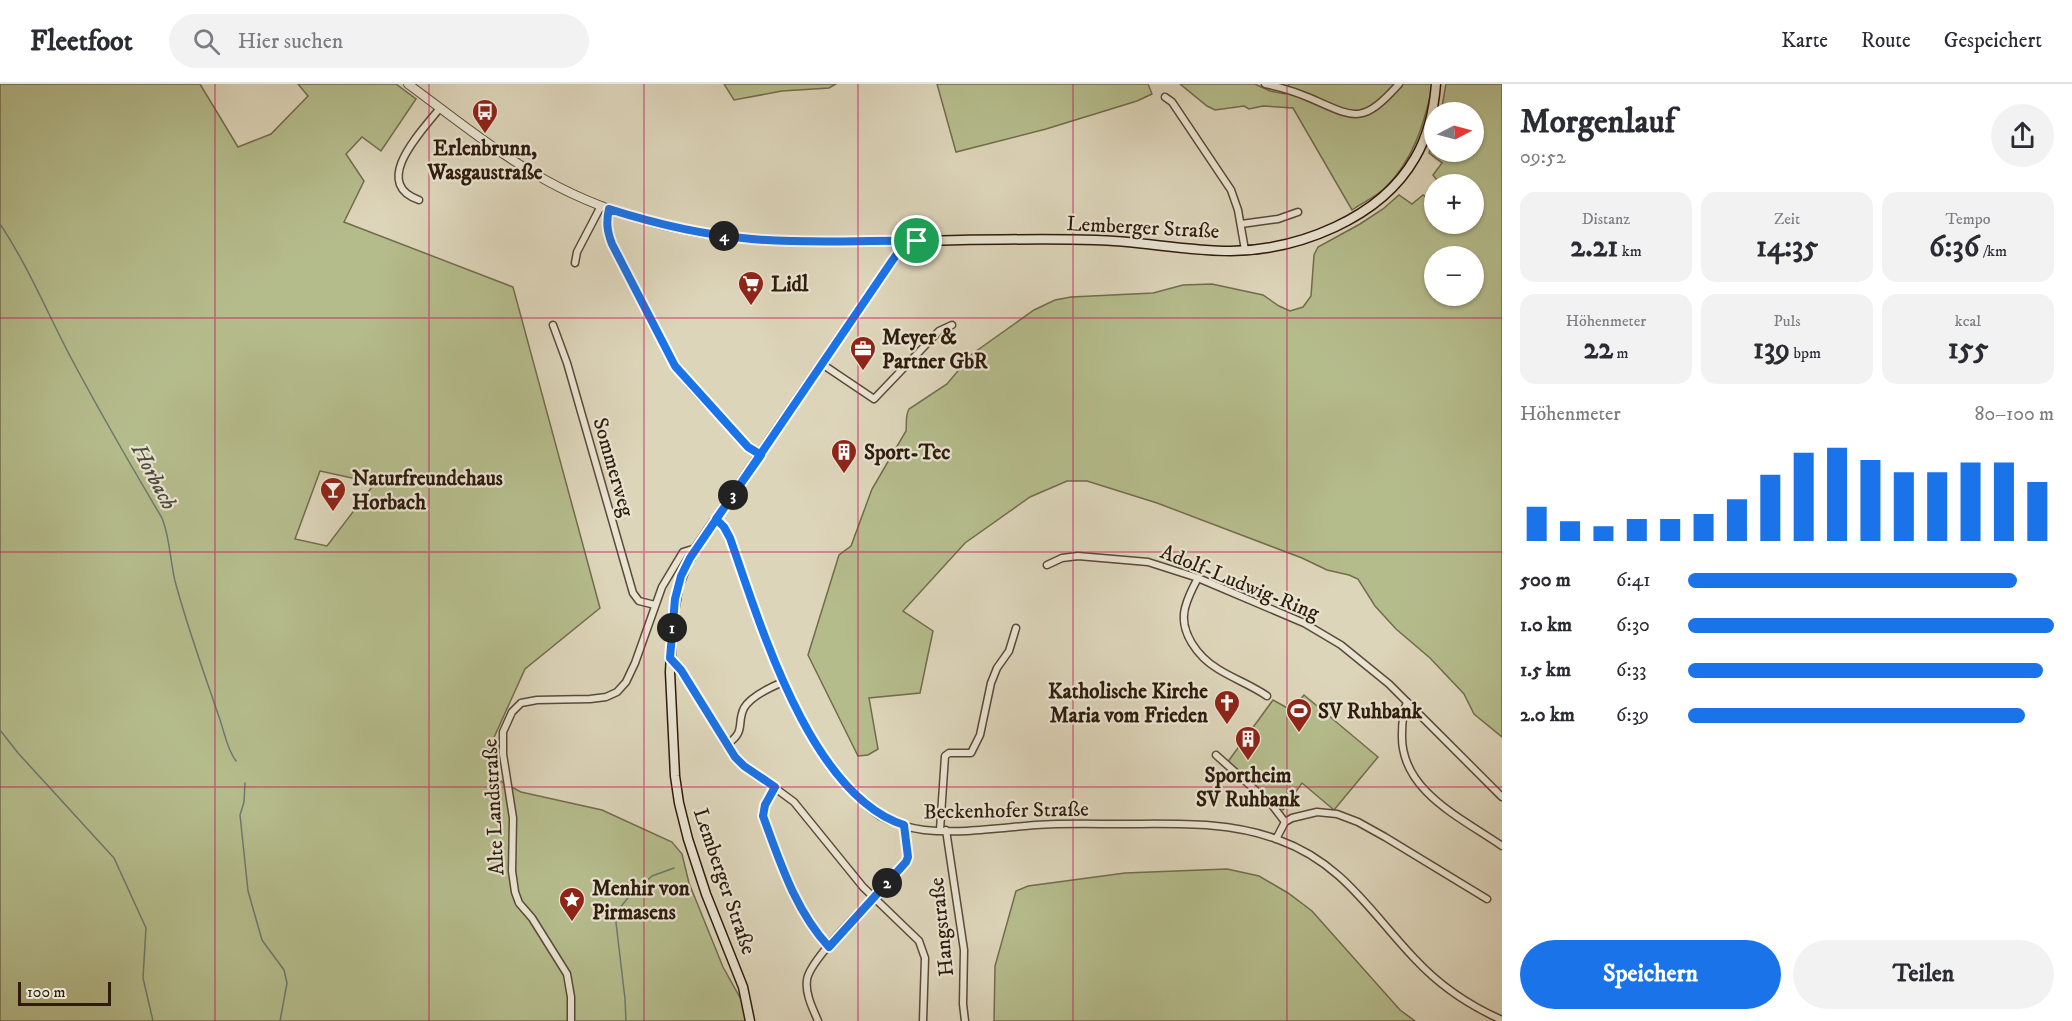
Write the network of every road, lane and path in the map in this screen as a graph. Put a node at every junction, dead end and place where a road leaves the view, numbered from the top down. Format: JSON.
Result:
{"nodes":[{"id":1,"x":408,"y":84,"type":"edge"},
{"id":2,"x":1265,"y":84,"type":"edge"},
{"id":3,"x":1399,"y":84,"type":"edge"},
{"id":4,"x":1436,"y":84,"type":"edge"},
{"id":5,"x":1165,"y":97,"type":"dead end"},
{"id":6,"x":440,"y":108,"type":"junction"},
{"id":7,"x":419,"y":200,"type":"dead end"},
{"id":8,"x":605,"y":207,"type":"junction"},
{"id":9,"x":1299,"y":212,"type":"dead end"},
{"id":10,"x":1241,"y":224,"type":"junction"},
{"id":11,"x":887,"y":240,"type":"junction"},
{"id":12,"x":917,"y":241,"type":"junction"},
{"id":13,"x":900,"y":250,"type":"junction"},
{"id":14,"x":1245,"y":250,"type":"junction"},
{"id":15,"x":574,"y":263,"type":"dead end"},
{"id":16,"x":553,"y":325,"type":"dead end"},
{"id":17,"x":952,"y":325,"type":"dead end"},
{"id":18,"x":822,"y":364,"type":"junction"},
{"id":19,"x":761,"y":455,"type":"junction"},
{"id":20,"x":716,"y":519,"type":"junction"},
{"id":21,"x":696,"y":548,"type":"junction"},
{"id":22,"x":1047,"y":565,"type":"dead end"},
{"id":23,"x":1198,"y":578,"type":"junction"},
{"id":24,"x":656,"y":605,"type":"junction"},
{"id":25,"x":1016,"y":628,"type":"dead end"},
{"id":26,"x":670,"y":658,"type":"junction"},
{"id":27,"x":783,"y":682,"type":"junction"},
{"id":28,"x":1266,"y":696,"type":"dead end"},
{"id":29,"x":1407,"y":702,"type":"junction"},
{"id":30,"x":726,"y":745,"type":"junction"},
{"id":31,"x":1216,"y":755,"type":"dead end"},
{"id":32,"x":775,"y":787,"type":"junction"},
{"id":33,"x":1502,"y":797,"type":"edge"},
{"id":34,"x":1285,"y":822,"type":"junction"},
{"id":35,"x":904,"y":825,"type":"junction"},
{"id":36,"x":943,"y":830,"type":"junction"},
{"id":37,"x":1276,"y":839,"type":"junction"},
{"id":38,"x":1502,"y":846,"type":"edge"},
{"id":39,"x":873,"y":897,"type":"junction"},
{"id":40,"x":1487,"y":899,"type":"dead end"},
{"id":41,"x":829,"y":947,"type":"junction"},
{"id":42,"x":1502,"y":1020,"type":"edge"},
{"id":43,"x":571,"y":1021,"type":"edge"},
{"id":44,"x":750,"y":1021,"type":"edge"},
{"id":45,"x":818,"y":1021,"type":"edge"},
{"id":46,"x":923,"y":1021,"type":"edge"},
{"id":47,"x":965,"y":1021,"type":"edge"}],
"edges":[{"from":1,"to":6,"type":"street"},
{"from":2,"to":3,"type":"street"},
{"from":4,"to":14,"type":"main road","name":"Lemberger Straße"},
{"from":5,"to":10,"type":"street"},
{"from":6,"to":7,"type":"street"},
{"from":6,"to":8,"type":"street"},
{"from":8,"to":11,"type":"street"},
{"from":8,"to":15,"type":"street"},
{"from":8,"to":19,"type":"street"},
{"from":9,"to":10,"type":"street"},
{"from":10,"to":14,"type":"street"},
{"from":11,"to":12,"type":"street"},
{"from":11,"to":13,"type":"street"},
{"from":12,"to":13,"type":"main road","name":"Lemberger Straße"},
{"from":12,"to":14,"type":"main road","name":"Lemberger Straße"},
{"from":13,"to":18,"type":"main road","name":"Lemberger Straße"},
{"from":16,"to":24,"type":"street","name":"Sommerweg"},
{"from":17,"to":18,"type":"street"},
{"from":18,"to":19,"type":"main road","name":"Lemberger Straße"},
{"from":19,"to":20,"type":"main road","name":"Lemberger Straße"},
{"from":20,"to":21,"type":"main road","name":"Lemberger Straße"},
{"from":20,"to":27,"type":"street","name":"Beckenhofer Straße"},
{"from":21,"to":24,"type":"street","name":"Alte Landstraße"},
{"from":21,"to":26,"type":"main road","name":"Lemberger Straße"},
{"from":22,"to":23,"type":"street","name":"Adolf-Ludwig-Ring"},
{"from":23,"to":28,"type":"street"},
{"from":23,"to":29,"type":"street","name":"Adolf-Ludwig-Ring"},
{"from":24,"to":43,"type":"street","name":"Alte Landstraße"},
{"from":25,"to":36,"type":"street","name":"Hangstraße"},
{"from":26,"to":30,"type":"street"},
{"from":26,"to":44,"type":"main road","name":"Lemberger Straße"},
{"from":27,"to":30,"type":"street"},
{"from":27,"to":35,"type":"street","name":"Beckenhofer Straße"},
{"from":29,"to":33,"type":"street","name":"Adolf-Ludwig-Ring"},
{"from":29,"to":38,"type":"street"},
{"from":30,"to":32,"type":"street"},
{"from":31,"to":34,"type":"street"},
{"from":32,"to":39,"type":"street"},
{"from":32,"to":41,"type":"street"},
{"from":34,"to":37,"type":"street"},
{"from":34,"to":40,"type":"street"},
{"from":35,"to":36,"type":"street","name":"Beckenhofer Straße"},
{"from":35,"to":39,"type":"street"},
{"from":36,"to":37,"type":"street","name":"Beckenhofer Straße"},
{"from":36,"to":47,"type":"street","name":"Hangstraße"},
{"from":37,"to":42,"type":"street"},
{"from":39,"to":41,"type":"street"},
{"from":39,"to":46,"type":"street"},
{"from":41,"to":45,"type":"street"}]}
